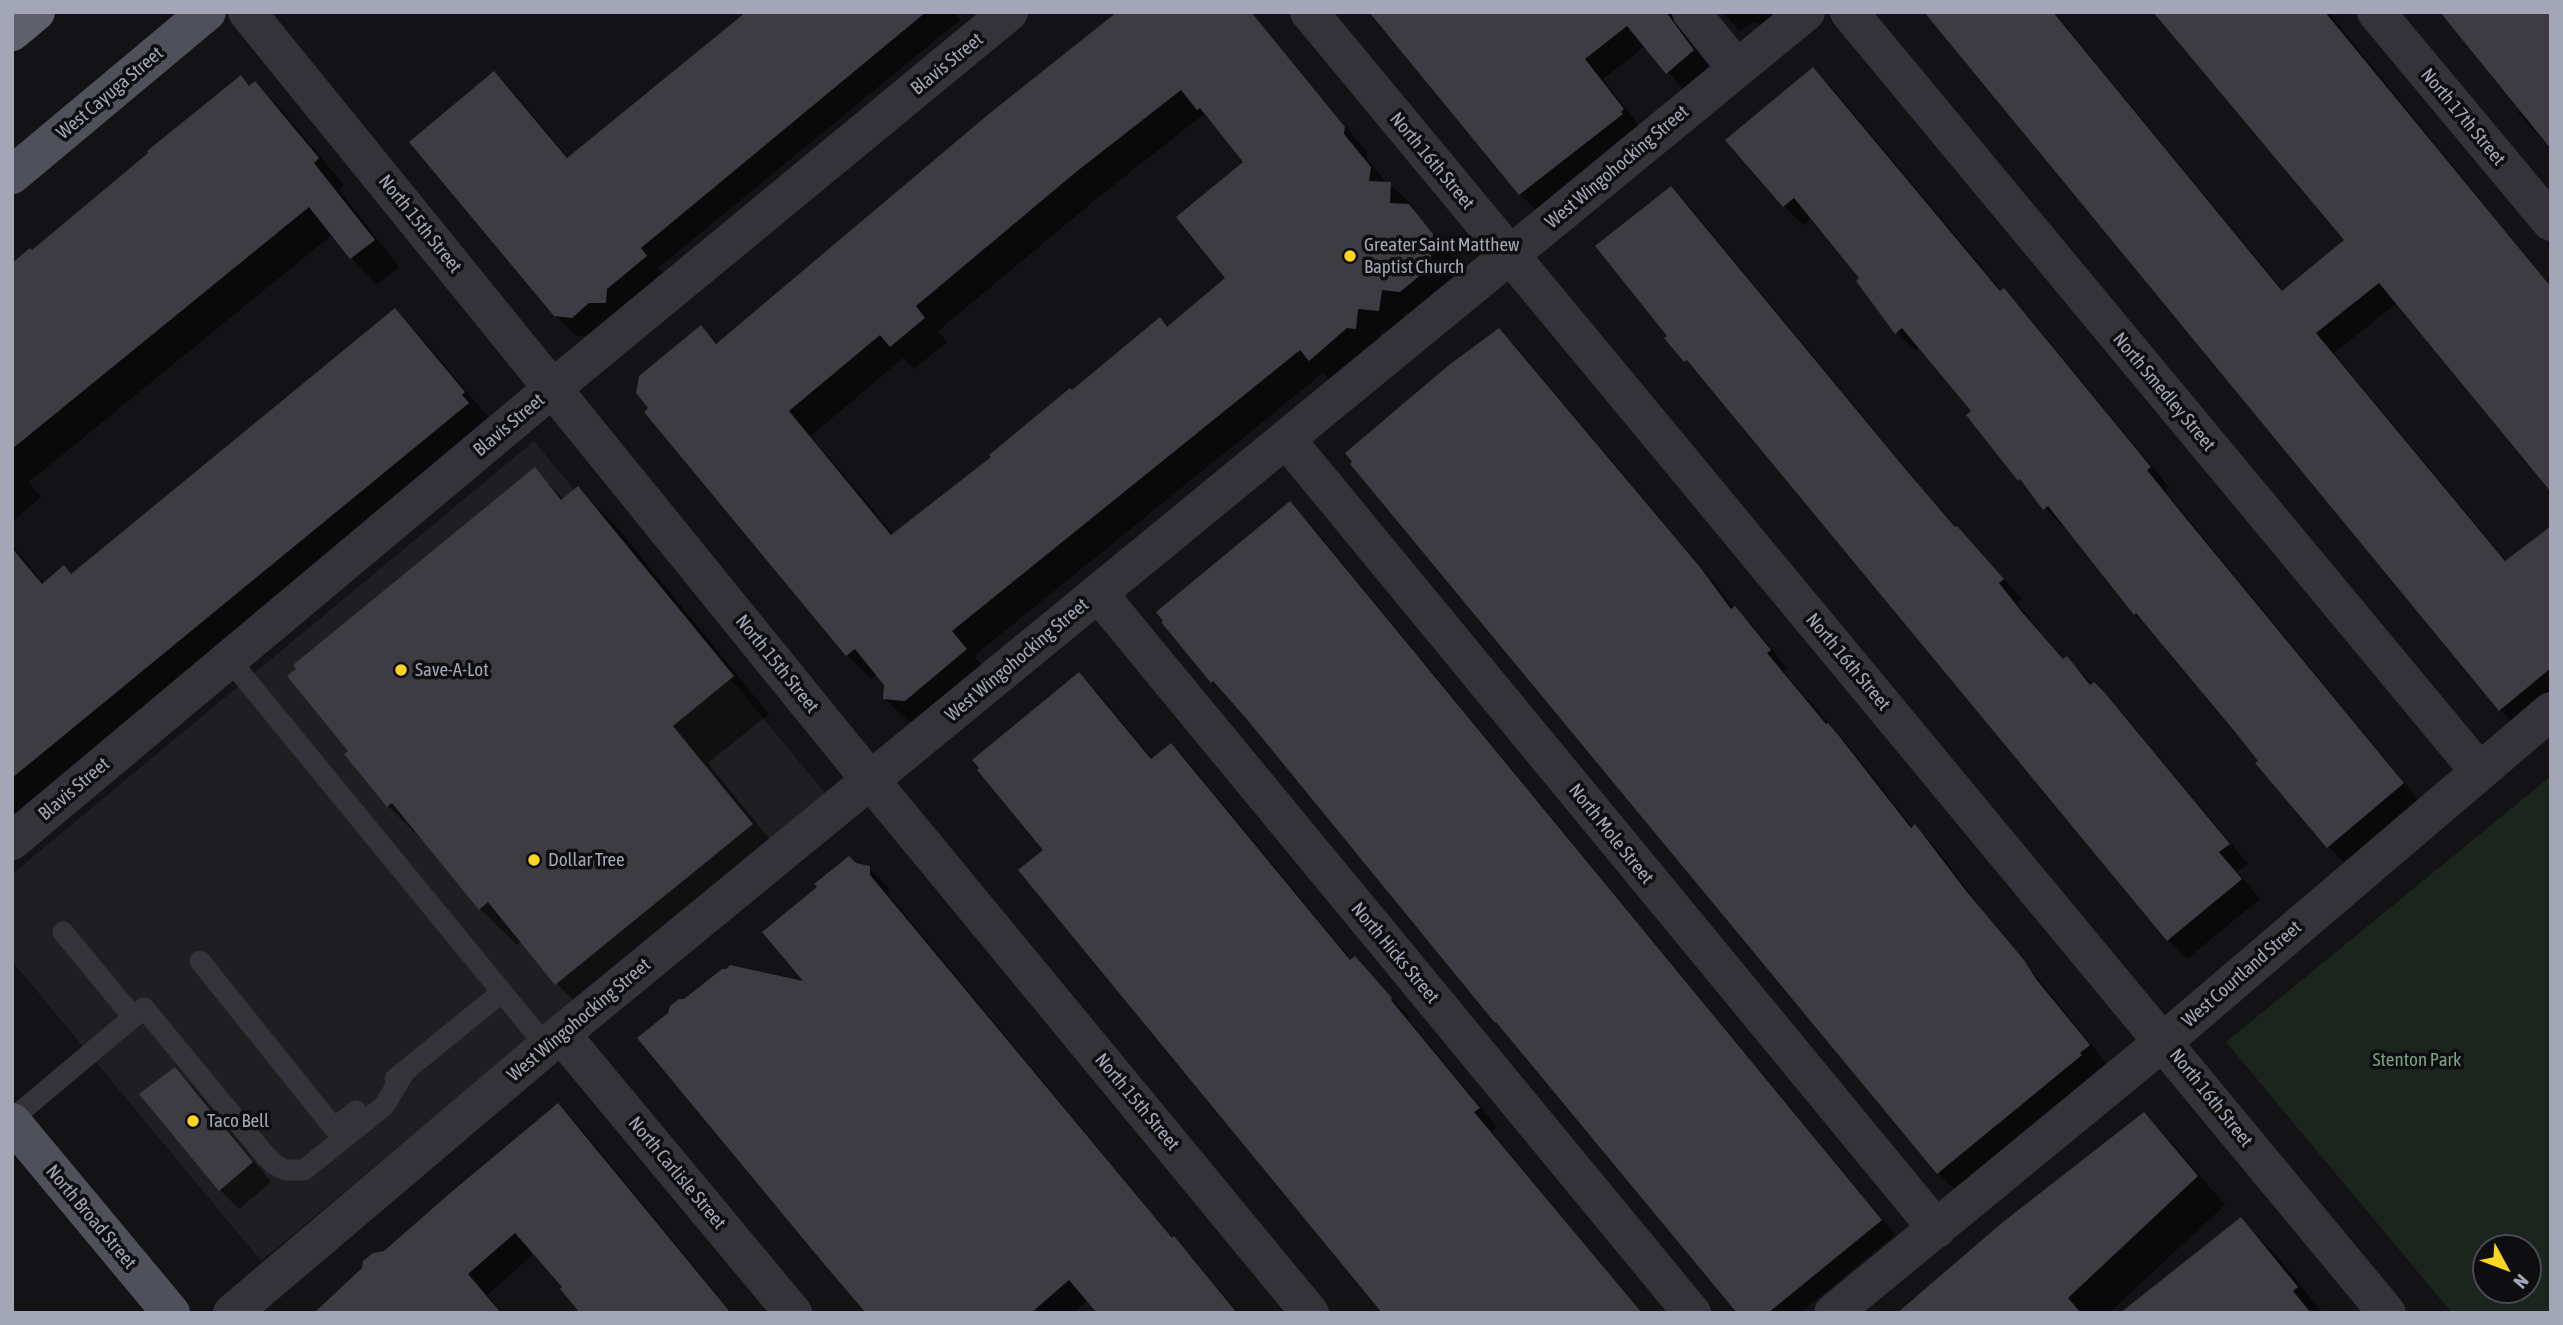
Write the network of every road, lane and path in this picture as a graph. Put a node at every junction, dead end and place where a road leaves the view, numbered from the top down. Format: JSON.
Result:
{"nodes":[{"id":1,"x":36,"y":12,"type":"edge"},
{"id":2,"x":207,"y":12,"type":"edge"},
{"id":3,"x":247,"y":12,"type":"edge"},
{"id":4,"x":1009,"y":12,"type":"edge"},
{"id":5,"x":1309,"y":12,"type":"edge"},
{"id":6,"x":1691,"y":12,"type":"edge"},
{"id":7,"x":1806,"y":12,"type":"edge"},
{"id":8,"x":1849,"y":12,"type":"edge"},
{"id":9,"x":2376,"y":12,"type":"edge"},
{"id":10,"x":12,"y":32,"type":"edge"},
{"id":11,"x":1737,"y":69,"type":"junction"},
{"id":12,"x":12,"y":175,"type":"edge"},
{"id":13,"x":2551,"y":222,"type":"edge"},
{"id":14,"x":1510,"y":255,"type":"junction"},
{"id":15,"x":554,"y":388,"type":"junction"},
{"id":16,"x":1286,"y":439,"type":"junction"},
{"id":17,"x":1098,"y":593,"type":"junction"},
{"id":18,"x":229,"y":659,"type":"junction"},
{"id":19,"x":2551,"y":711,"type":"edge"},
{"id":20,"x":2479,"y":771,"type":"junction"},
{"id":21,"x":871,"y":781,"type":"junction"},
{"id":22,"x":12,"y":841,"type":"edge"},
{"id":23,"x":63,"y":932,"type":"dead end"},
{"id":24,"x":200,"y":961,"type":"dead end"},
{"id":25,"x":502,"y":992,"type":"junction"},
{"id":26,"x":139,"y":1012,"type":"junction"},
{"id":27,"x":554,"y":1041,"type":"junction"},
{"id":28,"x":2164,"y":1041,"type":"junction"},
{"id":29,"x":405,"y":1071,"type":"junction"},
{"id":30,"x":12,"y":1121,"type":"edge"},
{"id":31,"x":1937,"y":1228,"type":"junction"},
{"id":32,"x":1843,"y":1310,"type":"edge"},
{"id":33,"x":170,"y":1313,"type":"edge"},
{"id":34,"x":232,"y":1313,"type":"edge"},
{"id":35,"x":793,"y":1313,"type":"edge"},
{"id":36,"x":1310,"y":1313,"type":"edge"},
{"id":37,"x":1692,"y":1313,"type":"edge"},
{"id":38,"x":2386,"y":1313,"type":"edge"}],
"edges":[{"from":1,"to":10,"type":"highway"},
{"from":2,"to":12,"type":"main road","name":"West Cayuga Street"},
{"from":3,"to":15,"type":"street","name":"North 15th Street"},
{"from":4,"to":15,"type":"street","name":"Blavis Street"},
{"from":5,"to":14,"type":"street","name":"North 16th Street"},
{"from":6,"to":11,"type":"street"},
{"from":7,"to":11,"type":"street","name":"West Wingohocking Street"},
{"from":8,"to":20,"type":"street","name":"North Smedley Street"},
{"from":9,"to":13,"type":"street","name":"North 17th Street"},
{"from":11,"to":14,"type":"street","name":"West Wingohocking Street"},
{"from":14,"to":16,"type":"street","name":"West Wingohocking Street"},
{"from":14,"to":28,"type":"street","name":"North 16th Street"},
{"from":15,"to":18,"type":"street","name":"Blavis Street"},
{"from":15,"to":21,"type":"street","name":"North 15th Street"},
{"from":16,"to":17,"type":"street","name":"West Wingohocking Street"},
{"from":16,"to":31,"type":"street","name":"North Mole Street"},
{"from":17,"to":21,"type":"street","name":"West Wingohocking Street"},
{"from":17,"to":37,"type":"street","name":"North Hicks Street"},
{"from":18,"to":22,"type":"street","name":"Blavis Street"},
{"from":18,"to":25,"type":"lane"},
{"from":19,"to":20,"type":"street","name":"West Courtland Street"},
{"from":20,"to":28,"type":"street","name":"West Courtland Street"},
{"from":21,"to":27,"type":"street","name":"West Wingohocking Street"},
{"from":21,"to":36,"type":"street","name":"North 15th Street"},
{"from":23,"to":26,"type":"lane"},
{"from":24,"to":29,"type":"lane"},
{"from":25,"to":27,"type":"lane"},
{"from":25,"to":29,"type":"lane"},
{"from":26,"to":29,"type":"lane"},
{"from":26,"to":30,"type":"lane"},
{"from":27,"to":34,"type":"street","name":"West Wingohocking Street"},
{"from":27,"to":35,"type":"street","name":"North Carlisle Street"},
{"from":28,"to":31,"type":"street","name":"West Courtland Street"},
{"from":28,"to":38,"type":"street","name":"North 16th Street"},
{"from":30,"to":33,"type":"main road","name":"North Broad Street"},
{"from":31,"to":32,"type":"street","name":"West Courtland Street"}]}
